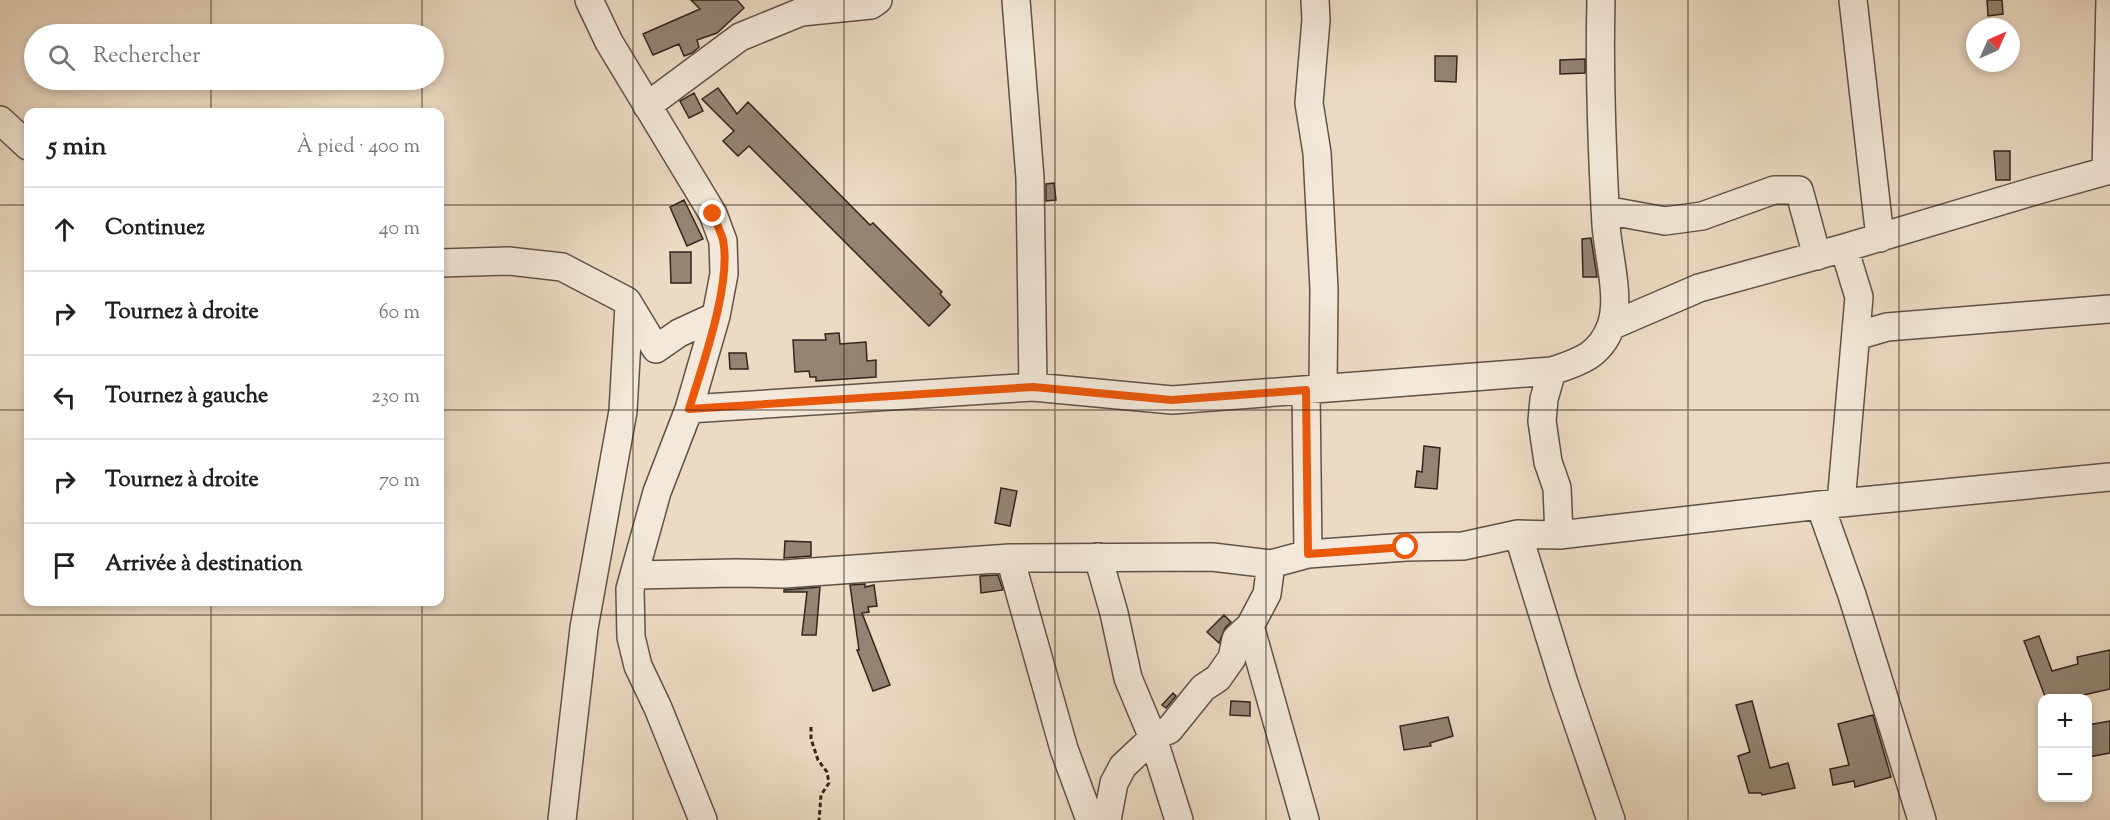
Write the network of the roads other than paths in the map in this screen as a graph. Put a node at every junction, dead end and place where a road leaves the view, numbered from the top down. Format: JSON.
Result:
{"nodes":[{"id":1,"x":589,"y":0,"type":"edge"},
{"id":2,"x":878,"y":0,"type":"edge"},
{"id":3,"x":1016,"y":0,"type":"edge"},
{"id":4,"x":1315,"y":0,"type":"edge"},
{"id":5,"x":1601,"y":0,"type":"edge"},
{"id":6,"x":1853,"y":0,"type":"edge"},
{"id":7,"x":2110,"y":0,"type":"edge"},
{"id":8,"x":647,"y":106,"type":"junction"},
{"id":9,"x":0,"y":120,"type":"edge"},
{"id":10,"x":24,"y":142,"type":"edge"},
{"id":11,"x":2108,"y":170,"type":"edge"},
{"id":12,"x":1605,"y":210,"type":"junction"},
{"id":13,"x":1880,"y":238,"type":"junction"},
{"id":14,"x":1844,"y":248,"type":"junction"},
{"id":15,"x":1817,"y":256,"type":"junction"},
{"id":16,"x":444,"y":262,"type":"edge"},
{"id":17,"x":629,"y":305,"type":"junction"},
{"id":18,"x":2110,"y":309,"type":"edge"},
{"id":19,"x":716,"y":316,"type":"junction"},
{"id":20,"x":1611,"y":326,"type":"junction"},
{"id":21,"x":1856,"y":336,"type":"junction"},
{"id":22,"x":1552,"y":371,"type":"junction"},
{"id":23,"x":1033,"y":387,"type":"junction"},
{"id":24,"x":1314,"y":389,"type":"junction"},
{"id":25,"x":689,"y":409,"type":"junction"},
{"id":26,"x":2110,"y":477,"type":"edge"},
{"id":27,"x":1831,"y":504,"type":"junction"},
{"id":28,"x":1518,"y":534,"type":"junction"},
{"id":29,"x":1559,"y":535,"type":"junction"},
{"id":30,"x":1308,"y":554,"type":"junction"},
{"id":31,"x":1098,"y":557,"type":"junction"},
{"id":32,"x":1010,"y":558,"type":"junction"},
{"id":33,"x":1271,"y":564,"type":"junction"},
{"id":34,"x":634,"y":575,"type":"junction"},
{"id":35,"x":1250,"y":626,"type":"junction"},
{"id":36,"x":1153,"y":737,"type":"junction"},
{"id":37,"x":562,"y":820,"type":"edge"},
{"id":38,"x":703,"y":820,"type":"edge"},
{"id":39,"x":1090,"y":820,"type":"edge"},
{"id":40,"x":1107,"y":820,"type":"edge"},
{"id":41,"x":1179,"y":820,"type":"edge"},
{"id":42,"x":1305,"y":820,"type":"edge"},
{"id":43,"x":1611,"y":820,"type":"edge"},
{"id":44,"x":1922,"y":820,"type":"edge"}],
"edges":[{"from":1,"to":8,"type":"street"},
{"from":2,"to":8,"type":"street"},
{"from":3,"to":23,"type":"street"},
{"from":4,"to":24,"type":"street"},
{"from":5,"to":12,"type":"street"},
{"from":6,"to":13,"type":"street"},
{"from":7,"to":11,"type":"street"},
{"from":8,"to":19,"type":"street"},
{"from":9,"to":10,"type":"street"},
{"from":11,"to":13,"type":"street"},
{"from":12,"to":15,"type":"street"},
{"from":12,"to":20,"type":"street"},
{"from":13,"to":14,"type":"street"},
{"from":14,"to":15,"type":"street"},
{"from":14,"to":21,"type":"street"},
{"from":15,"to":20,"type":"street"},
{"from":16,"to":17,"type":"street"},
{"from":17,"to":19,"type":"street"},
{"from":17,"to":37,"type":"street"},
{"from":18,"to":21,"type":"street"},
{"from":19,"to":25,"type":"street"},
{"from":20,"to":22,"type":"street"},
{"from":21,"to":27,"type":"street"},
{"from":22,"to":24,"type":"street"},
{"from":22,"to":29,"type":"street"},
{"from":23,"to":24,"type":"street"},
{"from":23,"to":25,"type":"street"},
{"from":24,"to":30,"type":"street"},
{"from":25,"to":34,"type":"street"},
{"from":26,"to":27,"type":"street"},
{"from":27,"to":29,"type":"street"},
{"from":27,"to":44,"type":"street"},
{"from":28,"to":29,"type":"street"},
{"from":28,"to":30,"type":"street"},
{"from":28,"to":43,"type":"street"},
{"from":30,"to":33,"type":"street"},
{"from":31,"to":32,"type":"street"},
{"from":31,"to":33,"type":"street"},
{"from":31,"to":36,"type":"street"},
{"from":32,"to":34,"type":"street"},
{"from":32,"to":39,"type":"street"},
{"from":33,"to":35,"type":"street"},
{"from":34,"to":38,"type":"street"},
{"from":35,"to":36,"type":"street"},
{"from":35,"to":42,"type":"street"},
{"from":36,"to":40,"type":"street"},
{"from":36,"to":41,"type":"street"}]}
